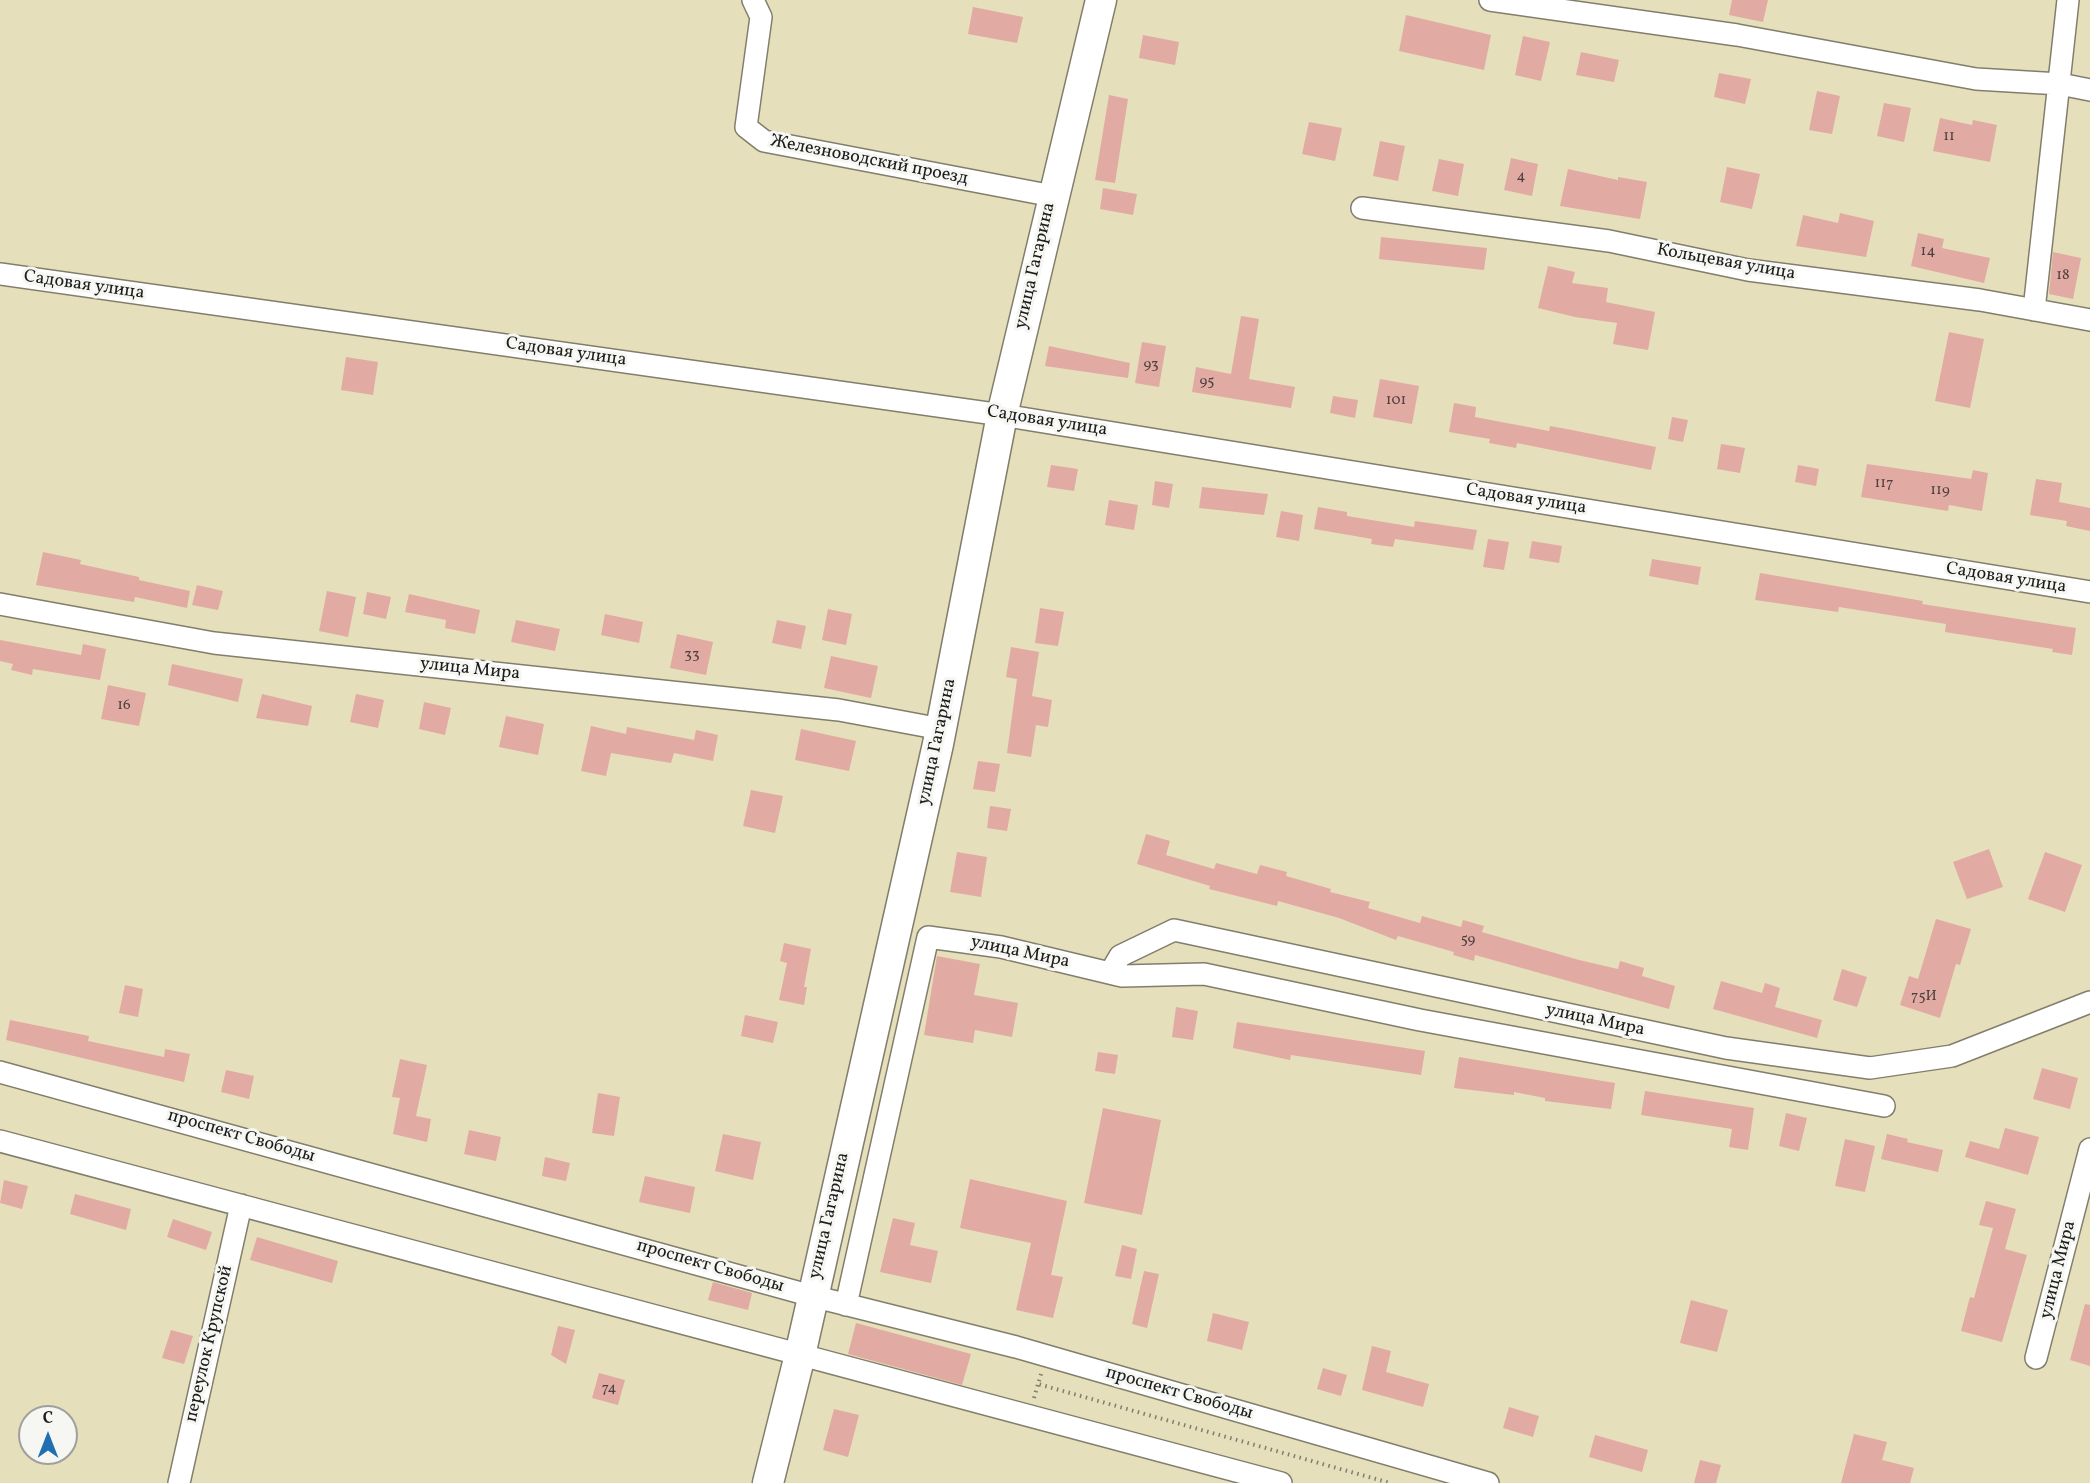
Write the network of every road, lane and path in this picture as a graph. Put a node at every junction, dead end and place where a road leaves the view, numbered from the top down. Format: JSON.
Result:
{"nodes":[{"id":1,"x":753,"y":0,"type":"edge"},
{"id":2,"x":1101,"y":0,"type":"edge"},
{"id":3,"x":1490,"y":0,"type":"edge"},
{"id":4,"x":2068,"y":0,"type":"edge"},
{"id":5,"x":2060,"y":84,"type":"junction"},
{"id":6,"x":2090,"y":90,"type":"edge"},
{"id":7,"x":1053,"y":196,"type":"junction"},
{"id":8,"x":1362,"y":208,"type":"dead end"},
{"id":9,"x":0,"y":274,"type":"edge"},
{"id":10,"x":2034,"y":310,"type":"junction"},
{"id":11,"x":2090,"y":320,"type":"edge"},
{"id":12,"x":1002,"y":415,"type":"junction"},
{"id":13,"x":2090,"y":592,"type":"edge"},
{"id":14,"x":0,"y":604,"type":"edge"},
{"id":15,"x":941,"y":729,"type":"junction"},
{"id":16,"x":1110,"y":973,"type":"junction"},
{"id":17,"x":2090,"y":1002,"type":"edge"},
{"id":18,"x":0,"y":1071,"type":"edge"},
{"id":19,"x":1884,"y":1106,"type":"dead end"},
{"id":20,"x":0,"y":1141,"type":"edge"},
{"id":21,"x":2090,"y":1149,"type":"edge"},
{"id":22,"x":241,"y":1205,"type":"junction"},
{"id":23,"x":812,"y":1296,"type":"junction"},
{"id":24,"x":846,"y":1305,"type":"junction"},
{"id":25,"x":800,"y":1355,"type":"junction"},
{"id":26,"x":1046,"y":1356,"type":"junction"},
{"id":27,"x":2036,"y":1358,"type":"dead end"},
{"id":28,"x":179,"y":1483,"type":"edge"},
{"id":29,"x":768,"y":1483,"type":"edge"},
{"id":30,"x":1281,"y":1483,"type":"edge"},
{"id":31,"x":1390,"y":1483,"type":"edge"},
{"id":32,"x":1488,"y":1483,"type":"edge"}],
"edges":[{"from":1,"to":7,"type":"street","name":"Железноводский проезд"},
{"from":2,"to":7,"type":"main road","name":"улица Гагарина"},
{"from":3,"to":5,"type":"street"},
{"from":4,"to":5,"type":"street"},
{"from":5,"to":6,"type":"street"},
{"from":5,"to":10,"type":"street"},
{"from":7,"to":12,"type":"main road","name":"улица Гагарина"},
{"from":8,"to":10,"type":"street","name":"Кольцевая улица"},
{"from":9,"to":12,"type":"street","name":"Садовая улица"},
{"from":10,"to":11,"type":"street","name":"Кольцевая улица"},
{"from":12,"to":13,"type":"street","name":"Садовая улица"},
{"from":12,"to":15,"type":"main road","name":"улица Гагарина"},
{"from":14,"to":15,"type":"street","name":"улица Мира"},
{"from":15,"to":23,"type":"main road","name":"улица Гагарина"},
{"from":16,"to":17,"type":"street","name":"улица Мира"},
{"from":16,"to":19,"type":"street","name":"улица Мира"},
{"from":16,"to":24,"type":"street","name":"улица Мира"},
{"from":18,"to":23,"type":"street","name":"проспект Свободы"},
{"from":20,"to":22,"type":"street"},
{"from":21,"to":27,"type":"street","name":"улица Мира"},
{"from":22,"to":25,"type":"street"},
{"from":22,"to":28,"type":"street","name":"переулок Крупской"},
{"from":23,"to":24,"type":"street","name":"проспект Свободы"},
{"from":23,"to":25,"type":"main road","name":"улица Гагарина"},
{"from":24,"to":26,"type":"street","name":"проспект Свободы"},
{"from":25,"to":29,"type":"main road","name":"улица Гагарина"},
{"from":25,"to":30,"type":"street"},
{"from":26,"to":31,"type":"path"},
{"from":26,"to":32,"type":"street","name":"проспект Свободы"}]}
